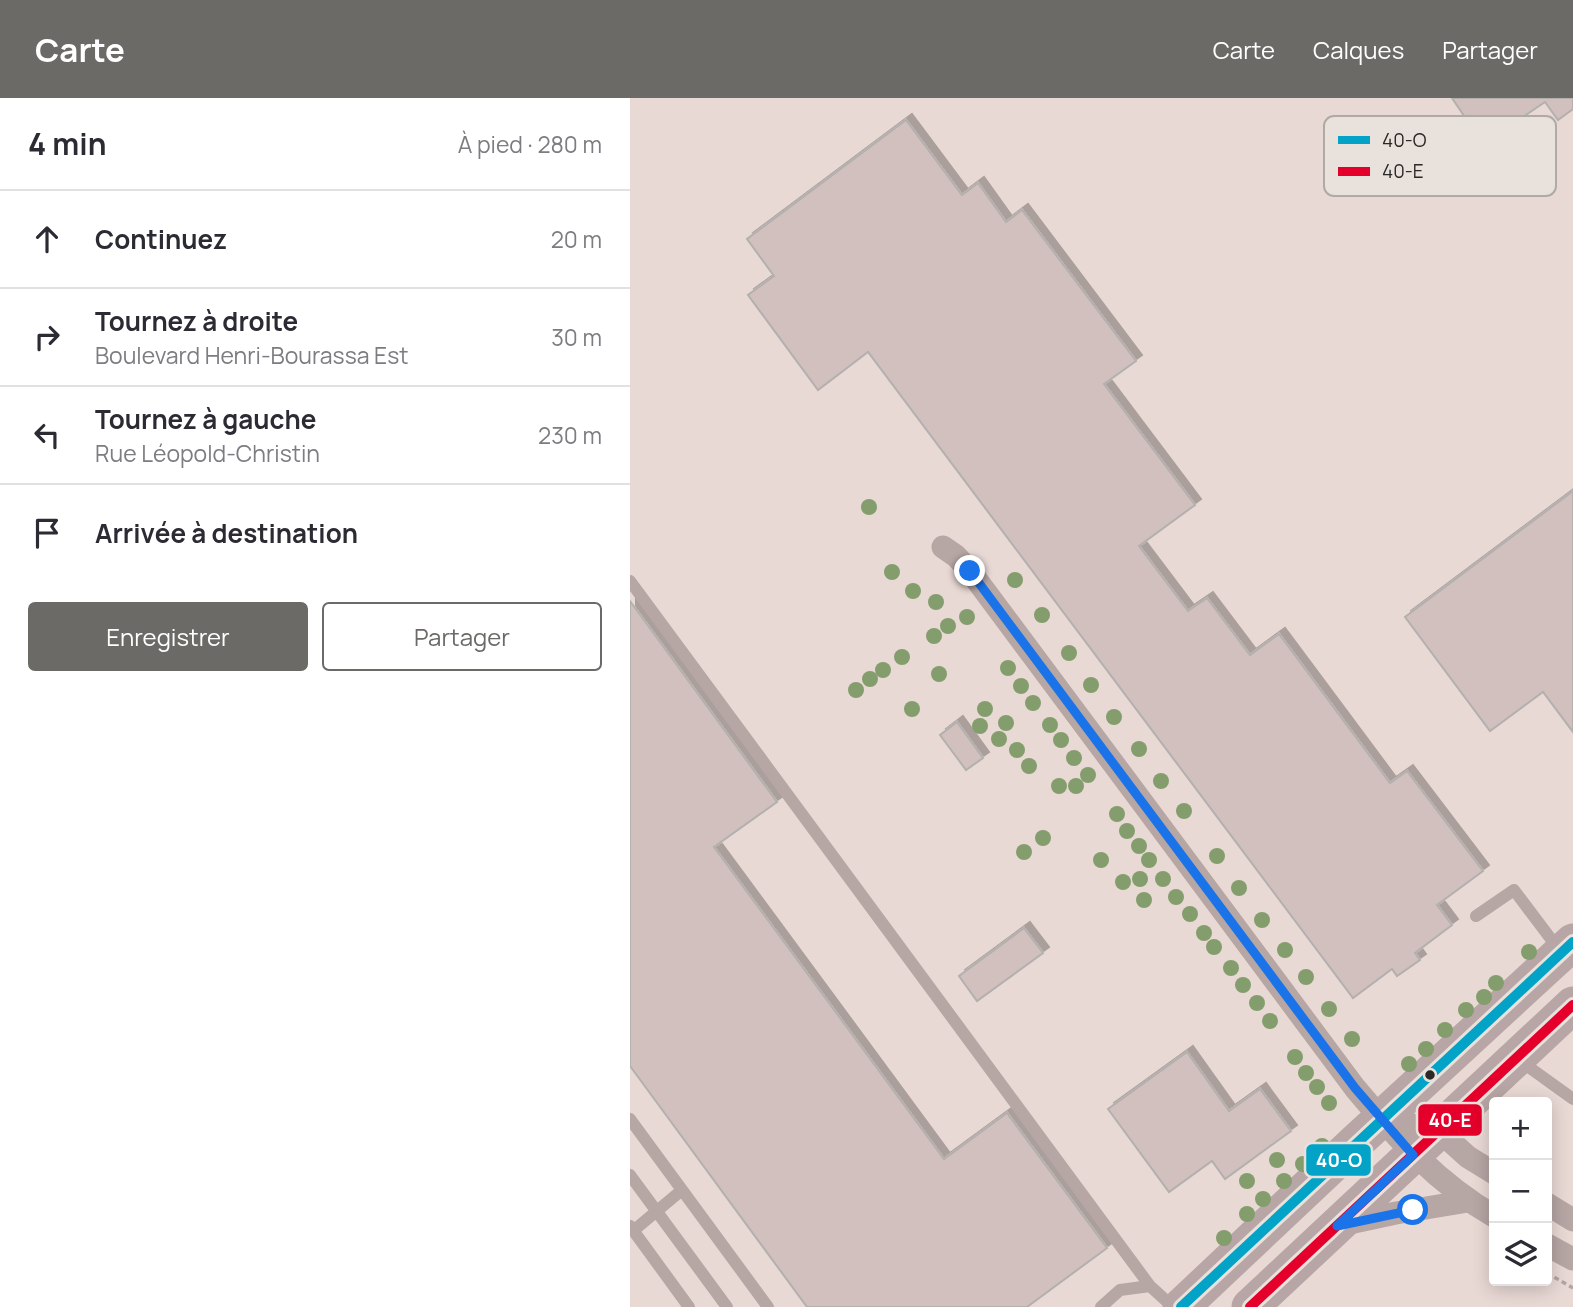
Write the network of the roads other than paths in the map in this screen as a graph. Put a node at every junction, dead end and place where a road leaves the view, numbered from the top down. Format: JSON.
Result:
{"nodes":[{"id":1,"x":943,"y":547,"type":"dead end"},
{"id":2,"x":630,"y":581,"type":"edge"},
{"id":3,"x":1476,"y":916,"type":"dead end"},
{"id":4,"x":1567,"y":947,"type":"edge"},
{"id":5,"x":1573,"y":1004,"type":"edge"},
{"id":6,"x":1516,"y":1057,"type":"junction"},
{"id":7,"x":1573,"y":1099,"type":"edge"},
{"id":8,"x":630,"y":1119,"type":"edge"},
{"id":9,"x":1407,"y":1133,"type":"junction"},
{"id":10,"x":1489,"y":1170,"type":"edge"},
{"id":11,"x":630,"y":1175,"type":"edge"},
{"id":12,"x":682,"y":1190,"type":"junction"},
{"id":13,"x":1468,"y":1201,"type":"junction"},
{"id":14,"x":1552,"y":1207,"type":"edge"},
{"id":15,"x":656,"y":1211,"type":"junction"},
{"id":16,"x":1489,"y":1213,"type":"edge"},
{"id":17,"x":1573,"y":1220,"type":"edge"},
{"id":18,"x":1337,"y":1226,"type":"junction"},
{"id":19,"x":632,"y":1228,"type":"edge"},
{"id":20,"x":1552,"y":1248,"type":"edge"},
{"id":21,"x":1573,"y":1259,"type":"edge"},
{"id":22,"x":1150,"y":1286,"type":"junction"},
{"id":23,"x":689,"y":1307,"type":"edge"},
{"id":24,"x":727,"y":1307,"type":"edge"},
{"id":25,"x":768,"y":1307,"type":"edge"},
{"id":26,"x":1101,"y":1307,"type":"edge"},
{"id":27,"x":1173,"y":1307,"type":"edge"},
{"id":28,"x":1181,"y":1307,"type":"edge"},
{"id":29,"x":1250,"y":1307,"type":"edge"}],
"edges":[{"from":1,"to":9,"type":"street"},
{"from":2,"to":22,"type":"lane"},
{"from":3,"to":4,"type":"lane"},
{"from":4,"to":9,"type":"main road"},
{"from":5,"to":6,"type":"main road"},
{"from":6,"to":7,"type":"lane"},
{"from":6,"to":9,"type":"main road"},
{"from":8,"to":12,"type":"lane"},
{"from":9,"to":10,"type":"street"},
{"from":9,"to":13,"type":"street"},
{"from":9,"to":18,"type":"main road"},
{"from":9,"to":28,"type":"main road"},
{"from":11,"to":15,"type":"lane"},
{"from":12,"to":15,"type":"lane"},
{"from":12,"to":25,"type":"lane"},
{"from":13,"to":16,"type":"street"},
{"from":13,"to":18,"type":"street"},
{"from":14,"to":17,"type":"street"},
{"from":15,"to":19,"type":"lane"},
{"from":15,"to":24,"type":"lane"},
{"from":18,"to":29,"type":"main road"},
{"from":19,"to":23,"type":"lane"},
{"from":20,"to":21,"type":"street"},
{"from":22,"to":26,"type":"lane"},
{"from":22,"to":27,"type":"lane"}]}
